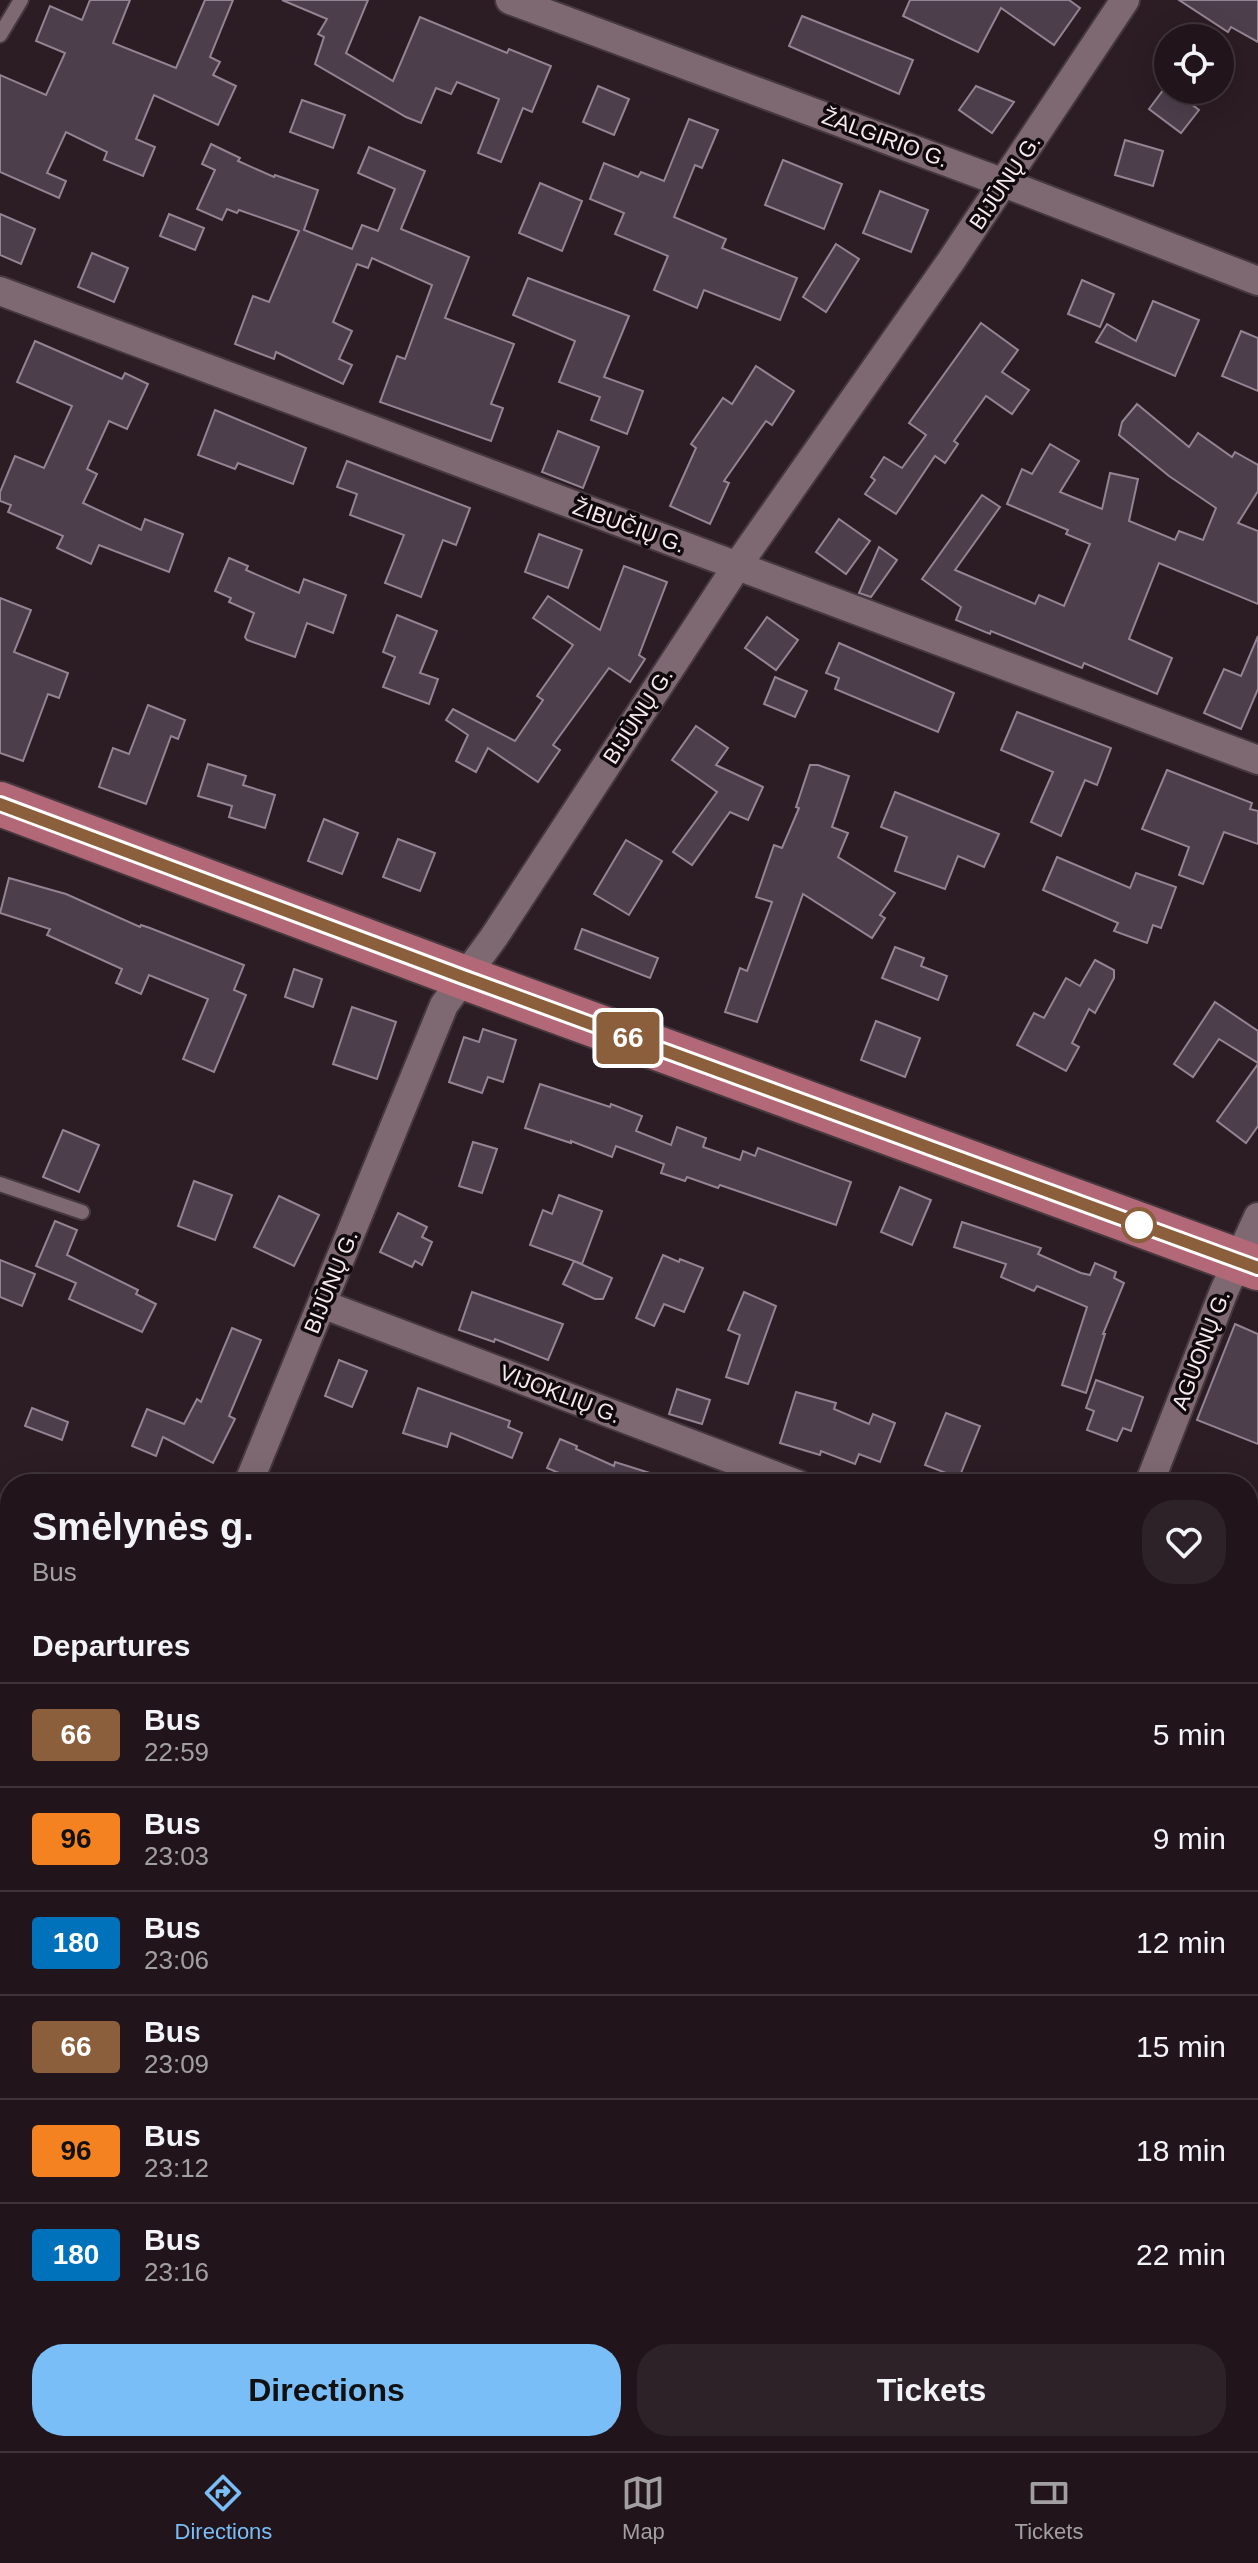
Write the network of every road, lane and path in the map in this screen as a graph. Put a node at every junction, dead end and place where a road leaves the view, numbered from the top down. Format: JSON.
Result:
{"nodes":[{"id":1,"x":21,"y":0,"type":"edge"},
{"id":2,"x":510,"y":0,"type":"edge"},
{"id":3,"x":1125,"y":0,"type":"edge"},
{"id":4,"x":0,"y":35,"type":"edge"},
{"id":5,"x":1004,"y":183,"type":"junction"},
{"id":6,"x":1258,"y":281,"type":"edge"},
{"id":7,"x":0,"y":291,"type":"edge"},
{"id":8,"x":737,"y":566,"type":"junction"},
{"id":9,"x":1258,"y":760,"type":"edge"},
{"id":10,"x":0,"y":804,"type":"edge"},
{"id":11,"x":463,"y":977,"type":"junction"},
{"id":12,"x":0,"y":1184,"type":"edge"},
{"id":13,"x":82,"y":1212,"type":"dead end"},
{"id":14,"x":1258,"y":1217,"type":"edge"},
{"id":15,"x":1247,"y":1264,"type":"edge"},
{"id":16,"x":322,"y":1304,"type":"junction"},
{"id":17,"x":252,"y":1474,"type":"edge"},
{"id":18,"x":771,"y":1474,"type":"edge"},
{"id":19,"x":1153,"y":1474,"type":"edge"}],
"edges":[{"from":1,"to":4,"type":"lane"},
{"from":2,"to":5,"type":"street","name":"ŽALGIRIO G."},
{"from":3,"to":5,"type":"street","name":"BIJŪNŲ G."},
{"from":5,"to":6,"type":"street","name":"ŽALGIRIO G."},
{"from":5,"to":8,"type":"street","name":"BIJŪNŲ G."},
{"from":7,"to":8,"type":"street","name":"ŽIBUČIŲ G."},
{"from":8,"to":9,"type":"street","name":"ŽIBUČIŲ G."},
{"from":8,"to":11,"type":"street","name":"BIJŪNŲ G."},
{"from":10,"to":11,"type":"highway"},
{"from":11,"to":15,"type":"highway"},
{"from":11,"to":16,"type":"street","name":"BIJŪNŲ G."},
{"from":12,"to":13,"type":"lane"},
{"from":14,"to":15,"type":"street","name":"AGUONŲ G."},
{"from":15,"to":19,"type":"street","name":"AGUONŲ G."},
{"from":16,"to":17,"type":"street","name":"BIJŪNŲ G."},
{"from":16,"to":18,"type":"street","name":"VIJOKLIŲ G."}]}
